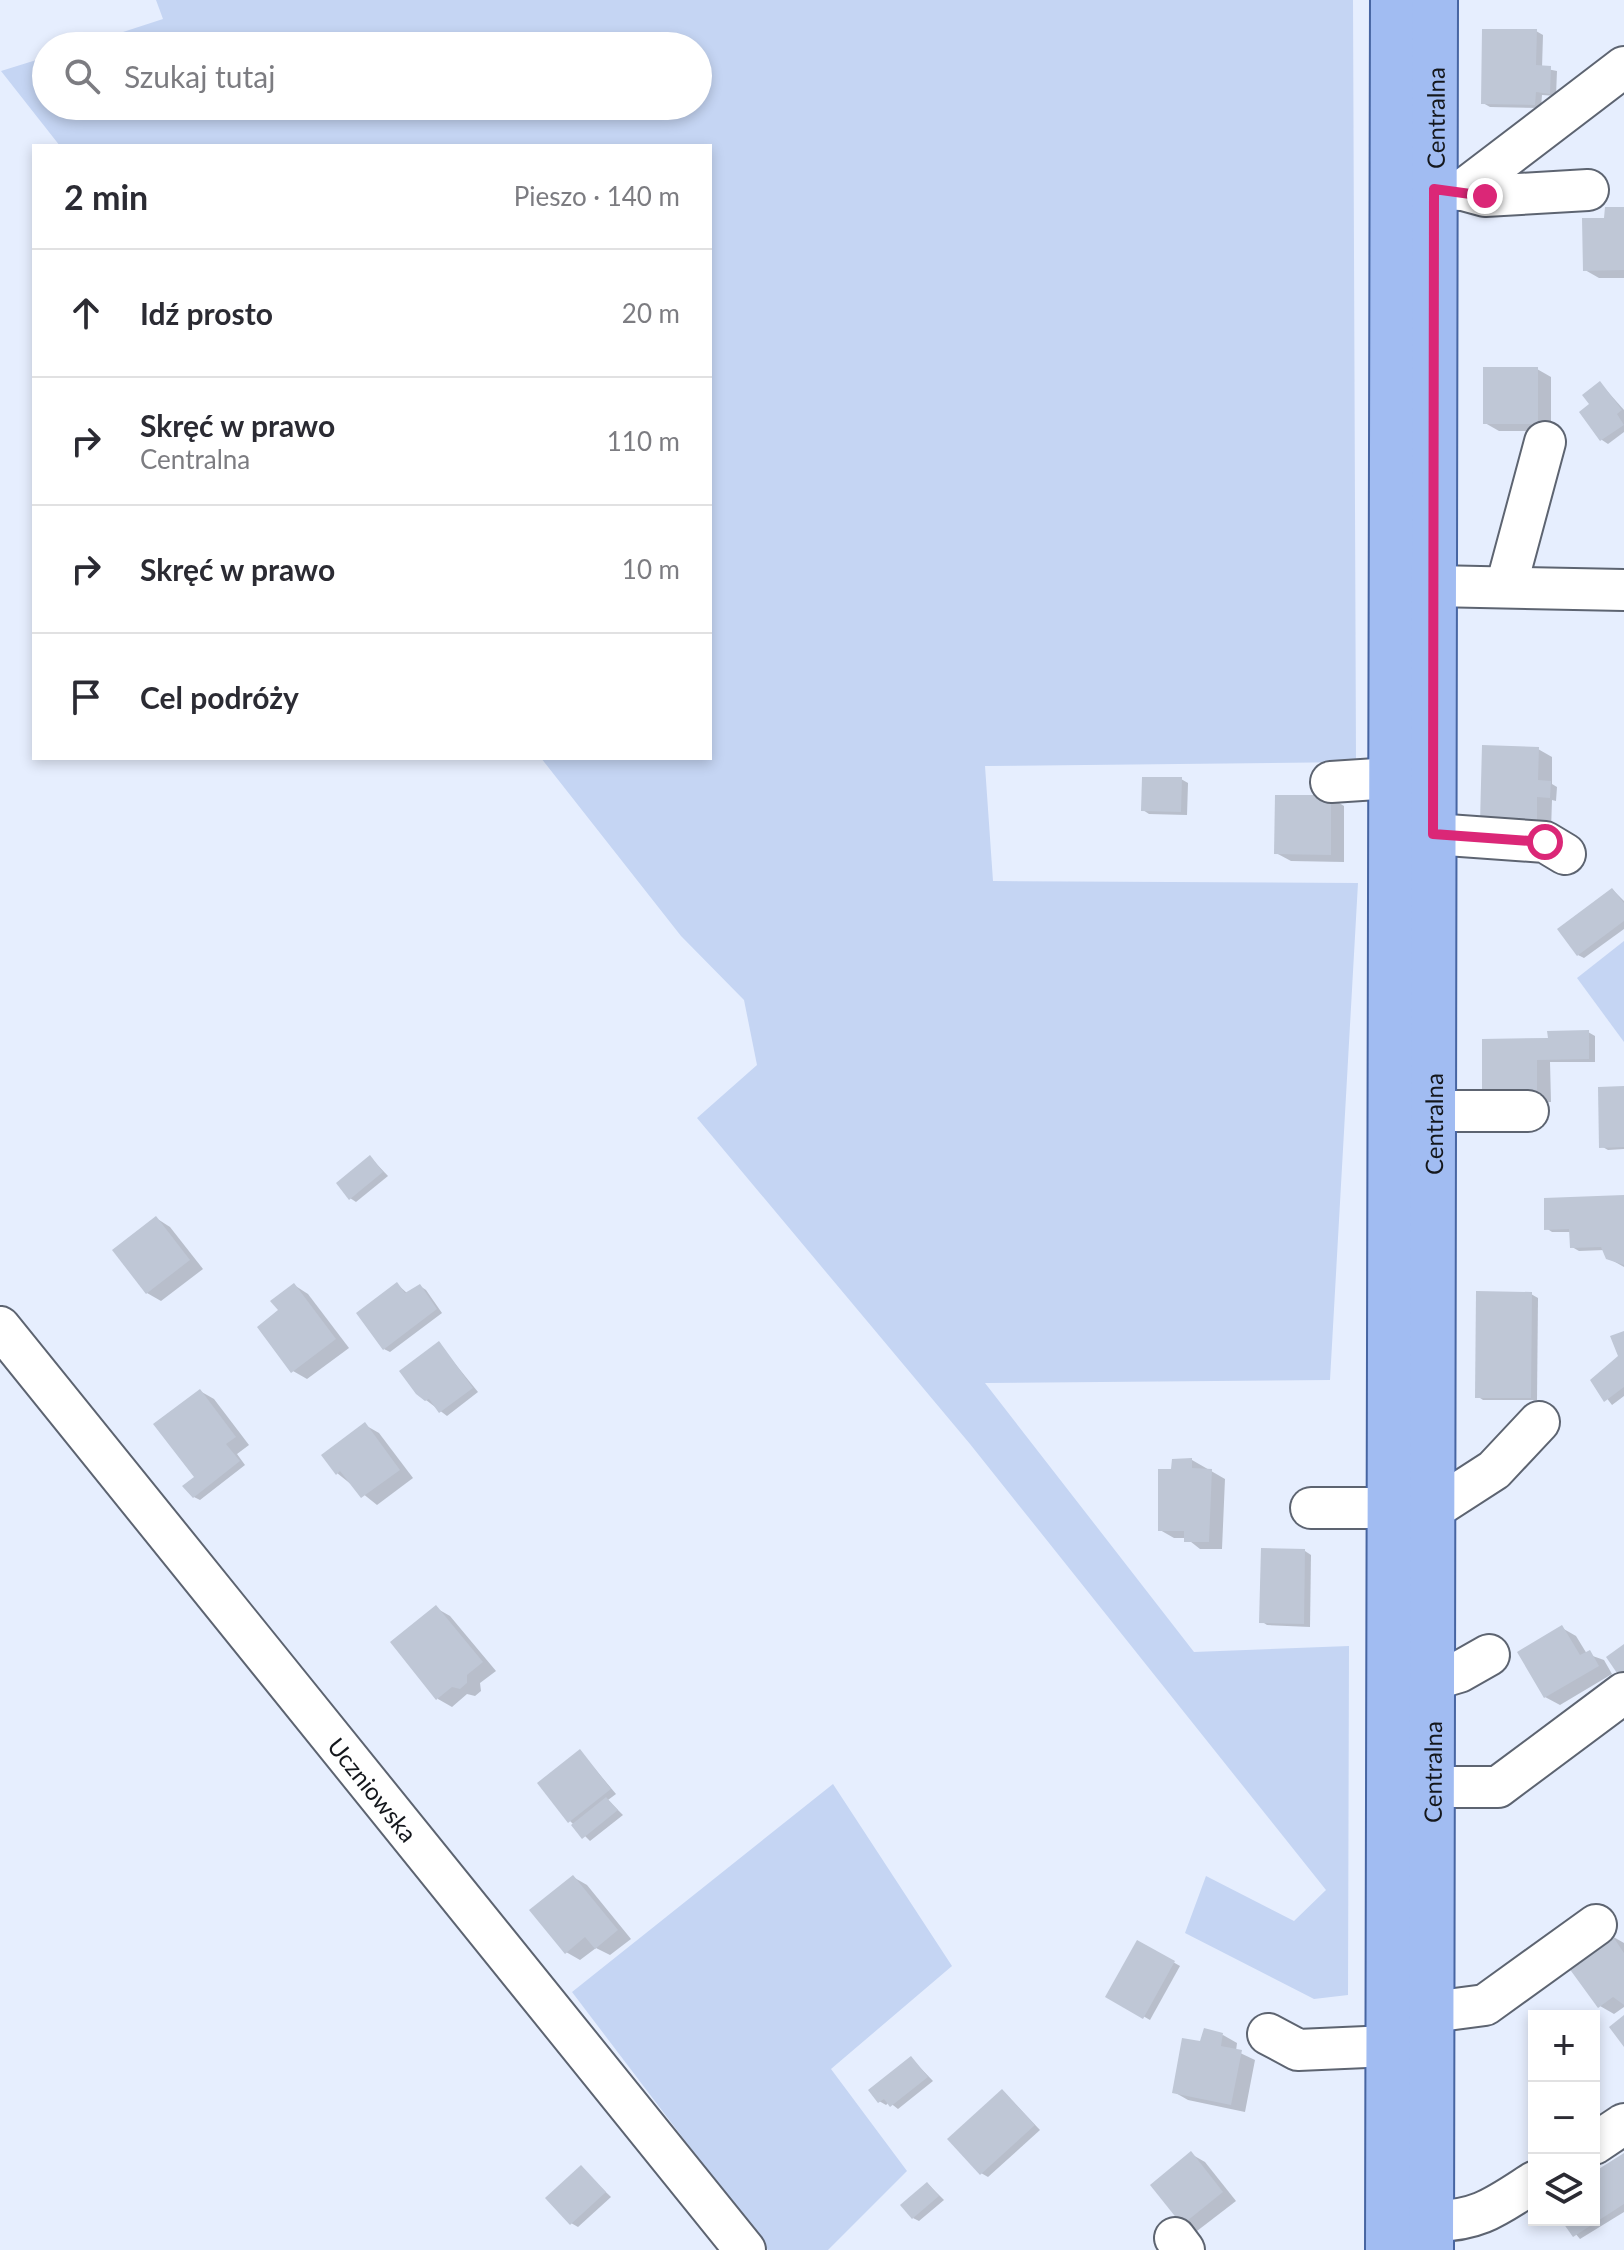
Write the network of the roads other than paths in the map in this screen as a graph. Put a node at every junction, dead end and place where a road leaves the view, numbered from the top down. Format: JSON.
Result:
{"nodes":[{"id":1,"x":1393,"y":0,"type":"edge"},
{"id":2,"x":1435,"y":0,"type":"edge"},
{"id":3,"x":1624,"y":67,"type":"edge"},
{"id":4,"x":1448,"y":190,"type":"junction"},
{"id":5,"x":1588,"y":190,"type":"dead end"},
{"id":6,"x":1545,"y":442,"type":"dead end"},
{"id":7,"x":1434,"y":586,"type":"junction"},
{"id":8,"x":1506,"y":587,"type":"junction"},
{"id":9,"x":1624,"y":590,"type":"edge"},
{"id":10,"x":1392,"y":778,"type":"junction"},
{"id":11,"x":1331,"y":782,"type":"dead end"},
{"id":12,"x":1433,"y":834,"type":"junction"},
{"id":13,"x":1565,"y":854,"type":"dead end"},
{"id":14,"x":1432,"y":1111,"type":"junction"},
{"id":15,"x":1528,"y":1111,"type":"dead end"},
{"id":16,"x":0,"y":1327,"type":"edge"},
{"id":17,"x":1539,"y":1422,"type":"dead end"},
{"id":18,"x":1311,"y":1508,"type":"dead end"},
{"id":19,"x":1411,"y":1509,"type":"junction"},
{"id":20,"x":1489,"y":1655,"type":"dead end"},
{"id":21,"x":1432,"y":1680,"type":"junction"},
{"id":22,"x":1624,"y":1693,"type":"edge"},
{"id":23,"x":1432,"y":1787,"type":"junction"},
{"id":24,"x":1596,"y":1925,"type":"dead end"},
{"id":25,"x":1432,"y":2012,"type":"junction"},
{"id":26,"x":1268,"y":2034,"type":"dead end"},
{"id":27,"x":1389,"y":2046,"type":"junction"},
{"id":28,"x":1624,"y":2124,"type":"edge"},
{"id":29,"x":1600,"y":2140,"type":"edge"},
{"id":30,"x":1528,"y":2186,"type":"edge"},
{"id":31,"x":1431,"y":2236,"type":"edge"},
{"id":32,"x":745,"y":2250,"type":"edge"},
{"id":33,"x":1388,"y":2250,"type":"edge"}],
"edges":[{"from":1,"to":10,"type":"main road","name":"Centralna"},
{"from":2,"to":4,"type":"main road","name":"Centralna"},
{"from":3,"to":4,"type":"street"},
{"from":4,"to":5,"type":"street"},
{"from":4,"to":7,"type":"main road","name":"Centralna"},
{"from":6,"to":8,"type":"street"},
{"from":7,"to":8,"type":"street"},
{"from":7,"to":12,"type":"main road","name":"Centralna"},
{"from":8,"to":9,"type":"street"},
{"from":10,"to":11,"type":"street"},
{"from":10,"to":19,"type":"main road","name":"Centralna"},
{"from":12,"to":13,"type":"street"},
{"from":12,"to":14,"type":"main road","name":"Centralna"},
{"from":14,"to":15,"type":"street"},
{"from":14,"to":19,"type":"main road","name":"Centralna"},
{"from":16,"to":32,"type":"street","name":"Uczniowska"},
{"from":17,"to":19,"type":"street"},
{"from":18,"to":19,"type":"street"},
{"from":19,"to":21,"type":"main road","name":"Centralna"},
{"from":19,"to":27,"type":"main road","name":"Centralna"},
{"from":20,"to":21,"type":"street"},
{"from":21,"to":23,"type":"main road","name":"Centralna"},
{"from":22,"to":23,"type":"street"},
{"from":23,"to":25,"type":"main road","name":"Centralna"},
{"from":24,"to":25,"type":"street"},
{"from":25,"to":31,"type":"main road","name":"Centralna"},
{"from":26,"to":27,"type":"street"},
{"from":27,"to":33,"type":"main road","name":"Centralna"},
{"from":28,"to":29,"type":"street"},
{"from":30,"to":31,"type":"street"}]}
